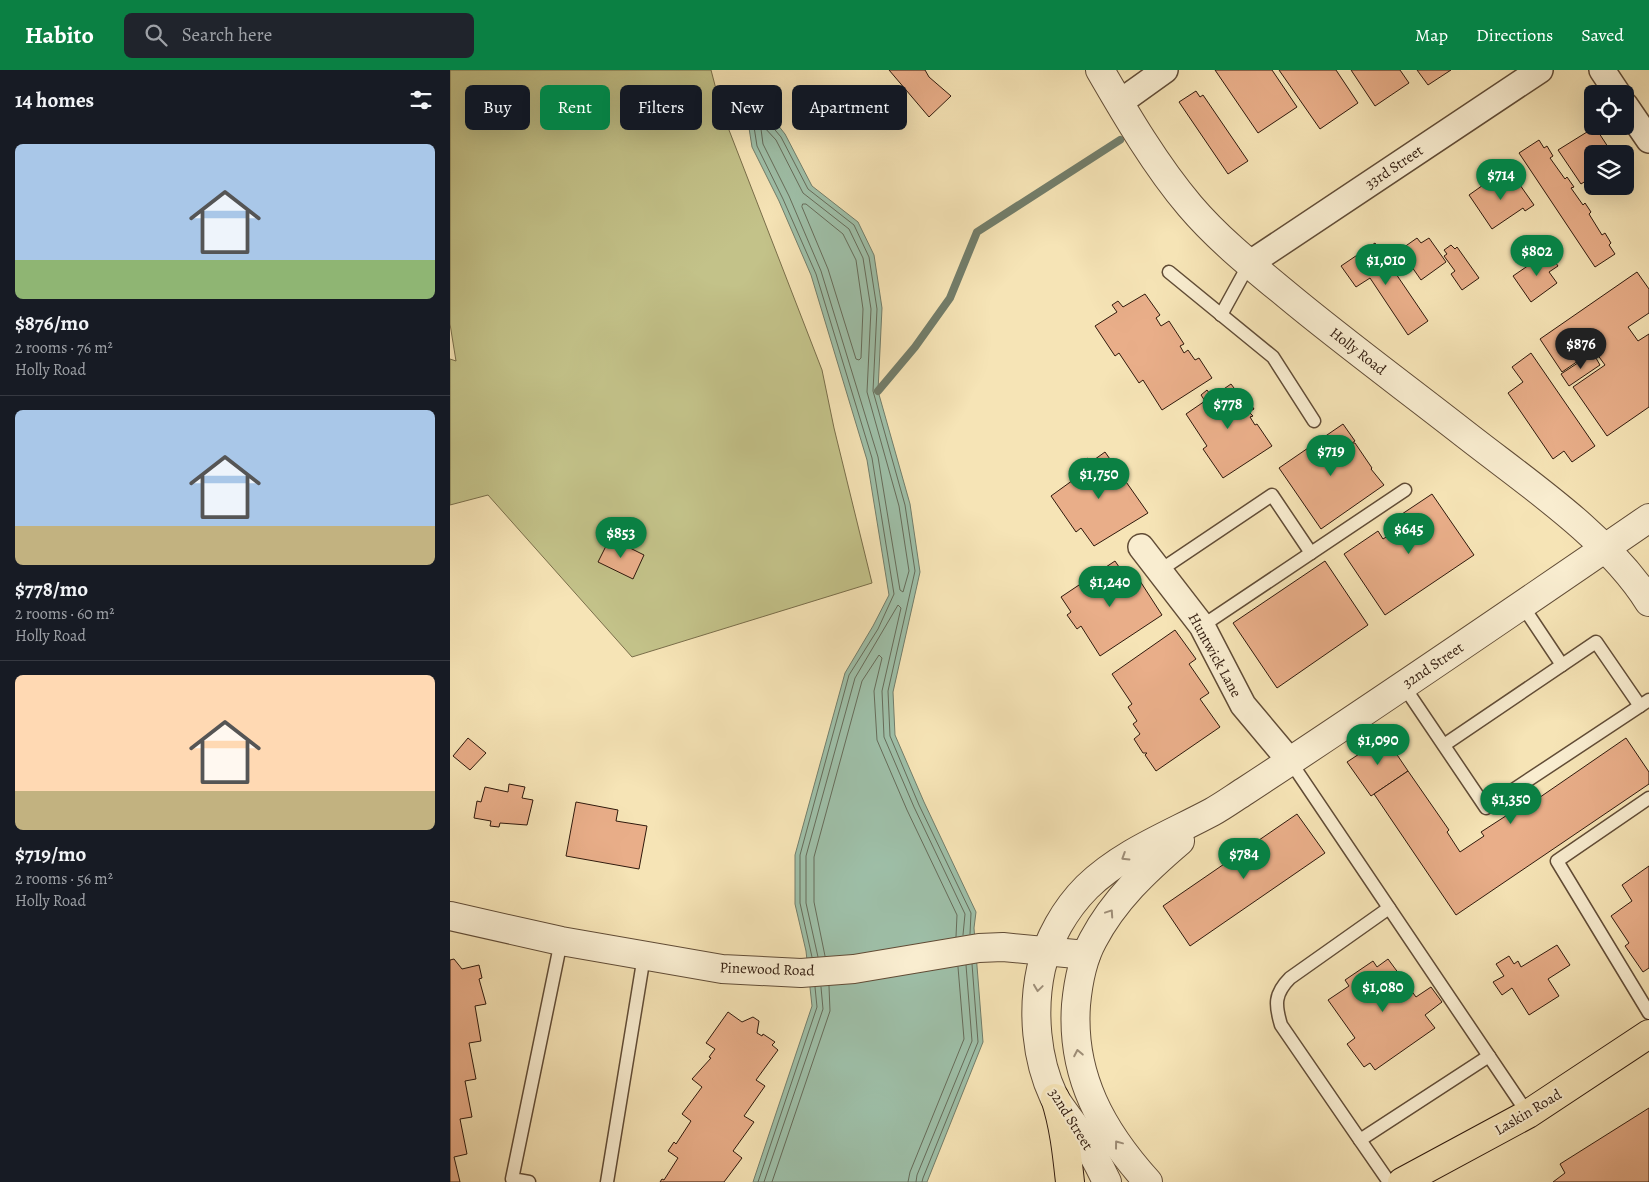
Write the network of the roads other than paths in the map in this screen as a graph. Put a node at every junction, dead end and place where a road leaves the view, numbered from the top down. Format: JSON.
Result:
{"nodes":[{"id":1,"x":1100,"y":70,"type":"edge"},
{"id":2,"x":1166,"y":70,"type":"edge"},
{"id":3,"x":1540,"y":70,"type":"edge"},
{"id":4,"x":1602,"y":70,"type":"edge"},
{"id":5,"x":1612,"y":85,"type":"edge"},
{"id":6,"x":1119,"y":103,"type":"junction"},
{"id":7,"x":1634,"y":118,"type":"edge"},
{"id":8,"x":1649,"y":140,"type":"edge"},
{"id":9,"x":1249,"y":264,"type":"junction"},
{"id":10,"x":1169,"y":272,"type":"dead end"},
{"id":11,"x":1221,"y":315,"type":"junction"},
{"id":12,"x":1314,"y":422,"type":"dead end"},
{"id":13,"x":1405,"y":490,"type":"dead end"},
{"id":14,"x":1649,"y":518,"type":"edge"},
{"id":15,"x":1141,"y":547,"type":"dead end"},
{"id":16,"x":1605,"y":549,"type":"junction"},
{"id":17,"x":1311,"y":553,"type":"junction"},
{"id":18,"x":1159,"y":571,"type":"junction"},
{"id":19,"x":1649,"y":602,"type":"edge"},
{"id":20,"x":1522,"y":605,"type":"junction"},
{"id":21,"x":1202,"y":626,"type":"junction"},
{"id":22,"x":1562,"y":665,"type":"junction"},
{"id":23,"x":1403,"y":685,"type":"junction"},
{"id":24,"x":1644,"y":703,"type":"edge"},
{"id":25,"x":1444,"y":745,"type":"junction"},
{"id":26,"x":1290,"y":762,"type":"junction"},
{"id":27,"x":1649,"y":798,"type":"edge"},
{"id":28,"x":1215,"y":811,"type":"junction"},
{"id":29,"x":1389,"y":908,"type":"junction"},
{"id":30,"x":450,"y":916,"type":"edge"},
{"id":31,"x":561,"y":941,"type":"junction"},
{"id":32,"x":1046,"y":950,"type":"junction"},
{"id":33,"x":1086,"y":955,"type":"junction"},
{"id":34,"x":644,"y":956,"type":"junction"},
{"id":35,"x":1649,"y":1013,"type":"edge"},
{"id":36,"x":1649,"y":1034,"type":"edge"},
{"id":37,"x":1489,"y":1056,"type":"junction"},
{"id":38,"x":1055,"y":1098,"type":"junction"},
{"id":39,"x":1528,"y":1114,"type":"junction"},
{"id":40,"x":1360,"y":1140,"type":"junction"},
{"id":41,"x":529,"y":1182,"type":"edge"},
{"id":42,"x":607,"y":1182,"type":"edge"},
{"id":43,"x":1070,"y":1182,"type":"edge"},
{"id":44,"x":1107,"y":1182,"type":"edge"},
{"id":45,"x":1148,"y":1182,"type":"edge"},
{"id":46,"x":1389,"y":1182,"type":"edge"},
{"id":47,"x":1402,"y":1182,"type":"edge"}],
"edges":[{"from":1,"to":6,"type":"street","name":"Holly Road"},
{"from":2,"to":6,"type":"street"},
{"from":3,"to":9,"type":"street","name":"33rd Street"},
{"from":4,"to":5,"type":"street"},
{"from":6,"to":9,"type":"street","name":"Holly Road"},
{"from":7,"to":8,"type":"street"},
{"from":9,"to":11,"type":"lane"},
{"from":9,"to":16,"type":"street","name":"Holly Road"},
{"from":10,"to":11,"type":"lane"},
{"from":11,"to":12,"type":"lane"},
{"from":13,"to":17,"type":"lane"},
{"from":14,"to":16,"type":"street","name":"32nd Street"},
{"from":15,"to":18,"type":"street","name":"Huntwick Lane"},
{"from":16,"to":19,"type":"street","name":"Holly Road"},
{"from":16,"to":20,"type":"street","name":"32nd Street"},
{"from":17,"to":18,"type":"lane"},
{"from":17,"to":21,"type":"lane"},
{"from":18,"to":21,"type":"street","name":"Huntwick Lane"},
{"from":20,"to":22,"type":"lane"},
{"from":20,"to":23,"type":"street","name":"32nd Street"},
{"from":21,"to":26,"type":"street","name":"Huntwick Lane"},
{"from":22,"to":24,"type":"lane"},
{"from":22,"to":25,"type":"lane"},
{"from":23,"to":25,"type":"lane"},
{"from":23,"to":26,"type":"street","name":"32nd Street"},
{"from":24,"to":25,"type":"lane"},
{"from":26,"to":28,"type":"street","name":"32nd Street"},
{"from":26,"to":29,"type":"lane"},
{"from":27,"to":35,"type":"lane"},
{"from":28,"to":32,"type":"street","name":"32nd Street","one_way":true},
{"from":33,"to":28,"type":"street","name":"32nd Street","one_way":true},
{"from":29,"to":37,"type":"lane"},
{"from":29,"to":40,"type":"lane"},
{"from":30,"to":31,"type":"street","name":"Pinewood Road"},
{"from":31,"to":34,"type":"street","name":"Pinewood Road"},
{"from":31,"to":41,"type":"lane"},
{"from":32,"to":33,"type":"street","name":"Pinewood Road"},
{"from":32,"to":34,"type":"street","name":"Pinewood Road"},
{"from":32,"to":38,"type":"street","name":"32nd Street","one_way":true},
{"from":45,"to":33,"type":"street","name":"32nd Street","one_way":true},
{"from":34,"to":42,"type":"lane"},
{"from":36,"to":39,"type":"main road","name":"Laskin Road"},
{"from":37,"to":39,"type":"lane"},
{"from":37,"to":40,"type":"lane"},
{"from":38,"to":43,"type":"main road"},
{"from":38,"to":44,"type":"street","name":"32nd Street"},
{"from":39,"to":47,"type":"main road","name":"Laskin Road"},
{"from":40,"to":46,"type":"lane"}]}
